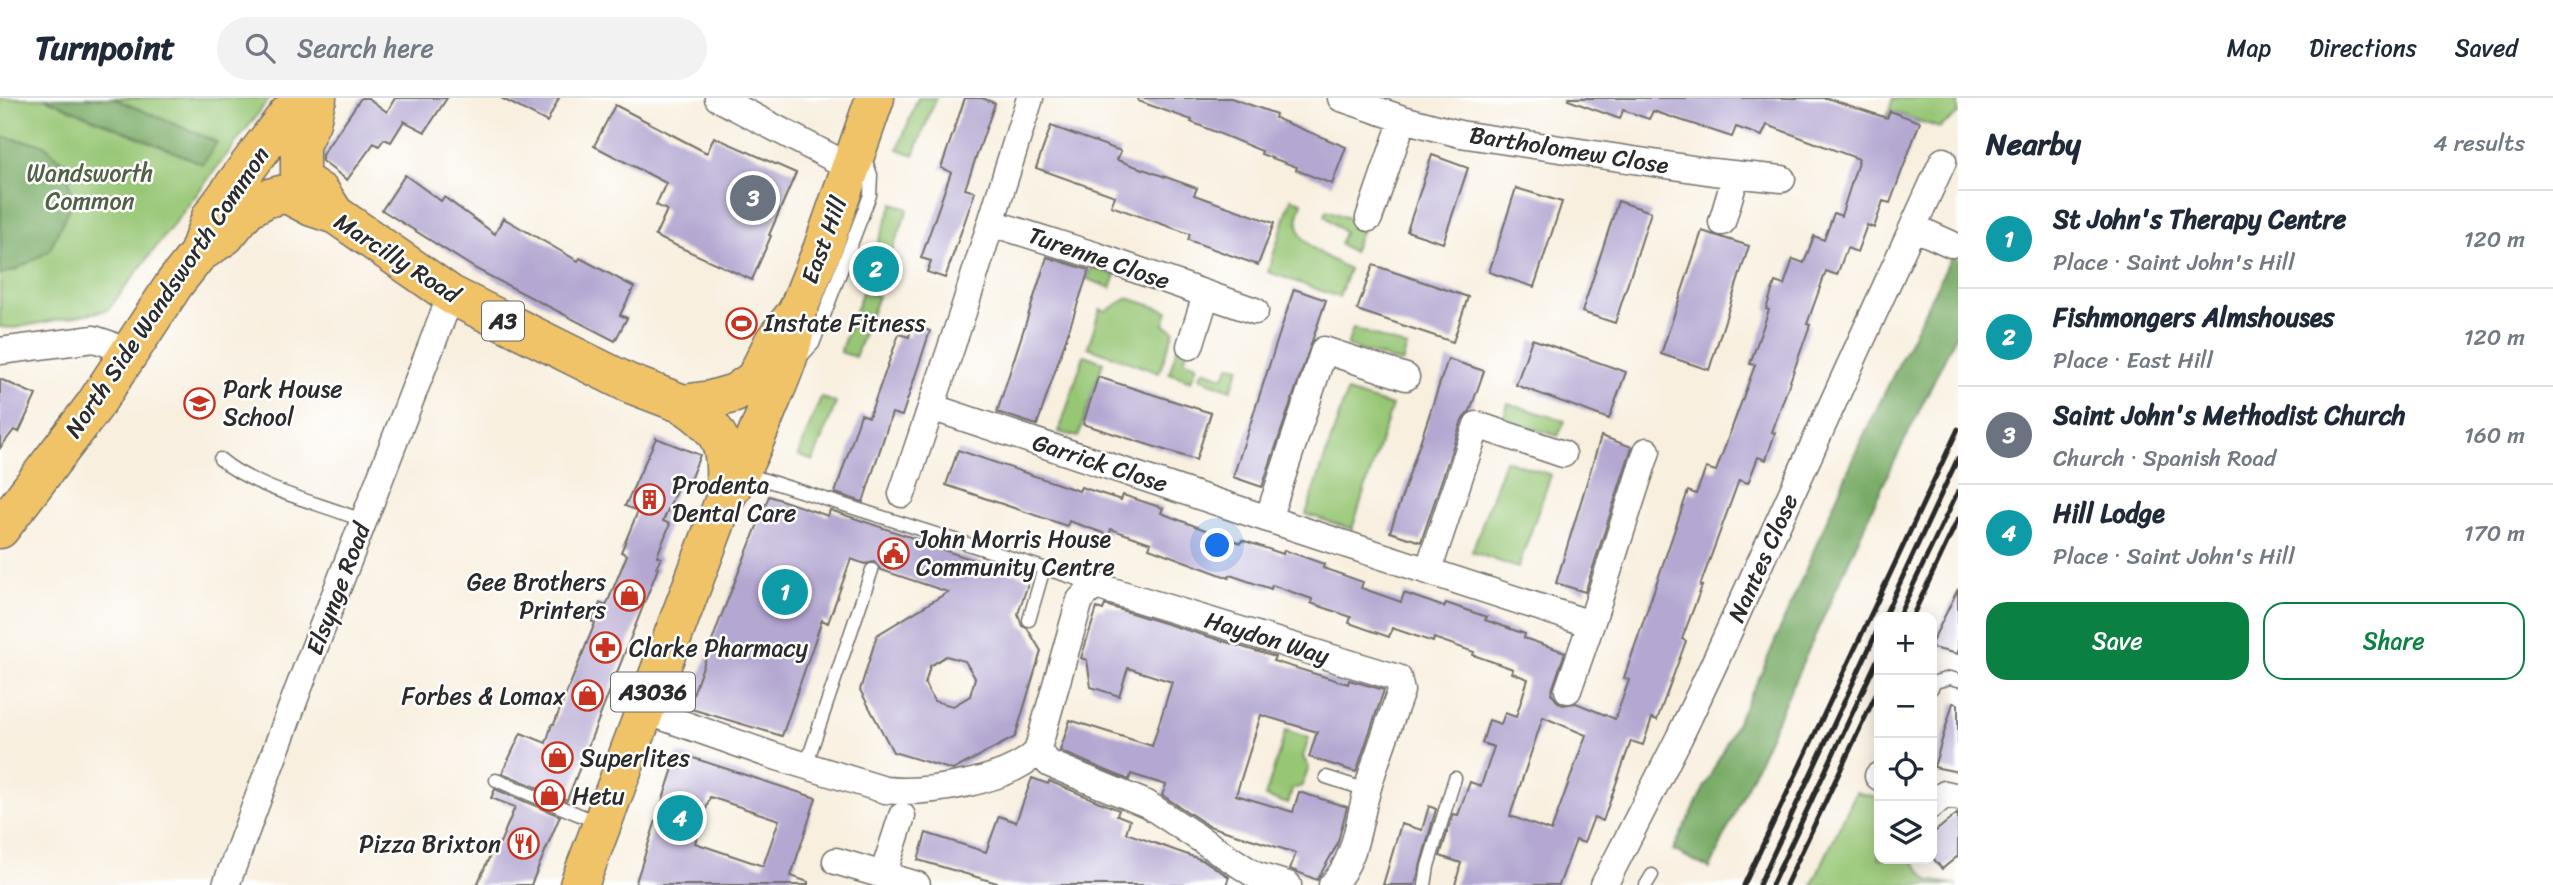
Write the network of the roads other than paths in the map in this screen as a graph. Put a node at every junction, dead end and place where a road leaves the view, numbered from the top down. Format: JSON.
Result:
{"nodes":[{"id":1,"x":718,"y":98,"type":"edge"},
{"id":2,"x":875,"y":98,"type":"edge"},
{"id":3,"x":1030,"y":98,"type":"edge"},
{"id":4,"x":1341,"y":98,"type":"edge"},
{"id":5,"x":316,"y":99,"type":"edge"},
{"id":6,"x":1403,"y":119,"type":"junction"},
{"id":7,"x":855,"y":155,"type":"junction"},
{"id":8,"x":1942,"y":161,"type":"dead end"},
{"id":9,"x":1736,"y":175,"type":"junction"},
{"id":10,"x":1782,"y":179,"type":"dead end"},
{"id":11,"x":336,"y":215,"type":"junction"},
{"id":12,"x":1369,"y":218,"type":"dead end"},
{"id":13,"x":1722,"y":222,"type":"dead end"},
{"id":14,"x":992,"y":223,"type":"junction"},
{"id":15,"x":1913,"y":227,"type":"junction"},
{"id":16,"x":1951,"y":244,"type":"dead end"},
{"id":17,"x":198,"y":254,"type":"junction"},
{"id":18,"x":451,"y":295,"type":"junction"},
{"id":19,"x":1206,"y":295,"type":"junction"},
{"id":20,"x":1255,"y":311,"type":"dead end"},
{"id":21,"x":797,"y":328,"type":"junction"},
{"id":22,"x":1190,"y":346,"type":"dead end"},
{"id":23,"x":0,"y":351,"type":"edge"},
{"id":24,"x":127,"y":356,"type":"junction"},
{"id":25,"x":1406,"y":377,"type":"dead end"},
{"id":26,"x":683,"y":404,"type":"junction"},
{"id":27,"x":931,"y":407,"type":"junction"},
{"id":28,"x":1647,"y":451,"type":"dead end"},
{"id":29,"x":1563,"y":454,"type":"dead end"},
{"id":30,"x":220,"y":459,"type":"dead end"},
{"id":31,"x":734,"y":485,"type":"junction"},
{"id":32,"x":902,"y":494,"type":"dead end"},
{"id":33,"x":1268,"y":519,"type":"junction"},
{"id":34,"x":364,"y":521,"type":"junction"},
{"id":35,"x":0,"y":529,"type":"edge"},
{"id":36,"x":1044,"y":568,"type":"junction"},
{"id":37,"x":872,"y":570,"type":"dead end"},
{"id":38,"x":1429,"y":572,"type":"junction"},
{"id":39,"x":1090,"y":590,"type":"junction"},
{"id":40,"x":1029,"y":620,"type":"dead end"},
{"id":41,"x":1591,"y":624,"type":"junction"},
{"id":42,"x":1958,"y":680,"type":"edge"},
{"id":43,"x":1937,"y":681,"type":"edge"},
{"id":44,"x":1568,"y":690,"type":"dead end"},
{"id":45,"x":646,"y":711,"type":"junction"},
{"id":46,"x":1037,"y":752,"type":"junction"},
{"id":47,"x":806,"y":765,"type":"junction"},
{"id":48,"x":1326,"y":777,"type":"dead end"},
{"id":49,"x":1455,"y":778,"type":"dead end"},
{"id":50,"x":496,"y":780,"type":"dead end"},
{"id":51,"x":1367,"y":790,"type":"junction"},
{"id":52,"x":902,"y":816,"type":"dead end"},
{"id":53,"x":603,"y":825,"type":"junction"},
{"id":54,"x":836,"y":861,"type":"dead end"},
{"id":55,"x":883,"y":875,"type":"junction"},
{"id":56,"x":226,"y":885,"type":"edge"},
{"id":57,"x":579,"y":885,"type":"edge"},
{"id":58,"x":917,"y":885,"type":"edge"},
{"id":59,"x":1287,"y":885,"type":"edge"},
{"id":60,"x":1332,"y":885,"type":"edge"},
{"id":61,"x":1426,"y":885,"type":"edge"},
{"id":62,"x":1604,"y":885,"type":"edge"}],
"edges":[{"from":1,"to":7,"type":"street"},
{"from":2,"to":7,"type":"main road","name":"East Hill"},
{"from":3,"to":14,"type":"street"},
{"from":4,"to":6,"type":"street","name":"Bartholomew Close"},
{"from":5,"to":11,"type":"main road","number":"A3"},
{"from":5,"to":17,"type":"main road","name":"North Side Wandsworth Common","number":"A3"},
{"from":6,"to":9,"type":"street","name":"Bartholomew Close"},
{"from":6,"to":12,"type":"street"},
{"from":7,"to":21,"type":"main road","name":"East Hill"},
{"from":8,"to":15,"type":"street","name":"Nantes Close"},
{"from":9,"to":10,"type":"street","name":"Bartholomew Close"},
{"from":9,"to":13,"type":"street"},
{"from":11,"to":17,"type":"main road","name":"Marcilly Road","number":"A3"},
{"from":11,"to":18,"type":"main road","name":"Marcilly Road","number":"A3"},
{"from":14,"to":19,"type":"street","name":"Turenne Close"},
{"from":14,"to":27,"type":"street"},
{"from":15,"to":16,"type":"street"},
{"from":15,"to":62,"type":"street","name":"Nantes Close"},
{"from":17,"to":24,"type":"main road","name":"North Side Wandsworth Common","number":"A3"},
{"from":18,"to":26,"type":"main road","name":"Marcilly Road","number":"A3"},
{"from":18,"to":34,"type":"street","name":"Elsynge Road"},
{"from":19,"to":20,"type":"street","name":"Turenne Close"},
{"from":19,"to":22,"type":"street"},
{"from":21,"to":26,"type":"main road"},
{"from":21,"to":31,"type":"main road","name":"East Hill","number":"A3036"},
{"from":23,"to":24,"type":"street"},
{"from":24,"to":35,"type":"main road","name":"North Side Wandsworth Common","number":"A3"},
{"from":25,"to":33,"type":"street"},
{"from":26,"to":31,"type":"main road","name":"Marcilly Road","number":"A3036"},
{"from":27,"to":32,"type":"street"},
{"from":27,"to":33,"type":"street","name":"Garrick Close"},
{"from":28,"to":41,"type":"street"},
{"from":29,"to":38,"type":"street"},
{"from":30,"to":34,"type":"lane"},
{"from":31,"to":36,"type":"lane"},
{"from":31,"to":45,"type":"main road","number":"A3036"},
{"from":33,"to":38,"type":"street","name":"Garrick Close"},
{"from":34,"to":56,"type":"street","name":"Elsynge Road"},
{"from":36,"to":39,"type":"lane"},
{"from":36,"to":40,"type":"lane"},
{"from":37,"to":47,"type":"lane"},
{"from":38,"to":41,"type":"street","name":"Garrick Close"},
{"from":39,"to":46,"type":"street"},
{"from":39,"to":51,"type":"street","name":"Haydon Way"},
{"from":41,"to":44,"type":"street"},
{"from":42,"to":43,"type":"lane"},
{"from":45,"to":47,"type":"street"},
{"from":45,"to":53,"type":"main road","number":"A3036"},
{"from":46,"to":47,"type":"street"},
{"from":46,"to":59,"type":"street"},
{"from":48,"to":51,"type":"lane"},
{"from":49,"to":61,"type":"lane"},
{"from":50,"to":53,"type":"lane"},
{"from":51,"to":60,"type":"street","name":"Haydon Way"},
{"from":52,"to":55,"type":"street"},
{"from":53,"to":57,"type":"main road","number":"A3036"},
{"from":54,"to":55,"type":"street"},
{"from":55,"to":58,"type":"street"}]}
